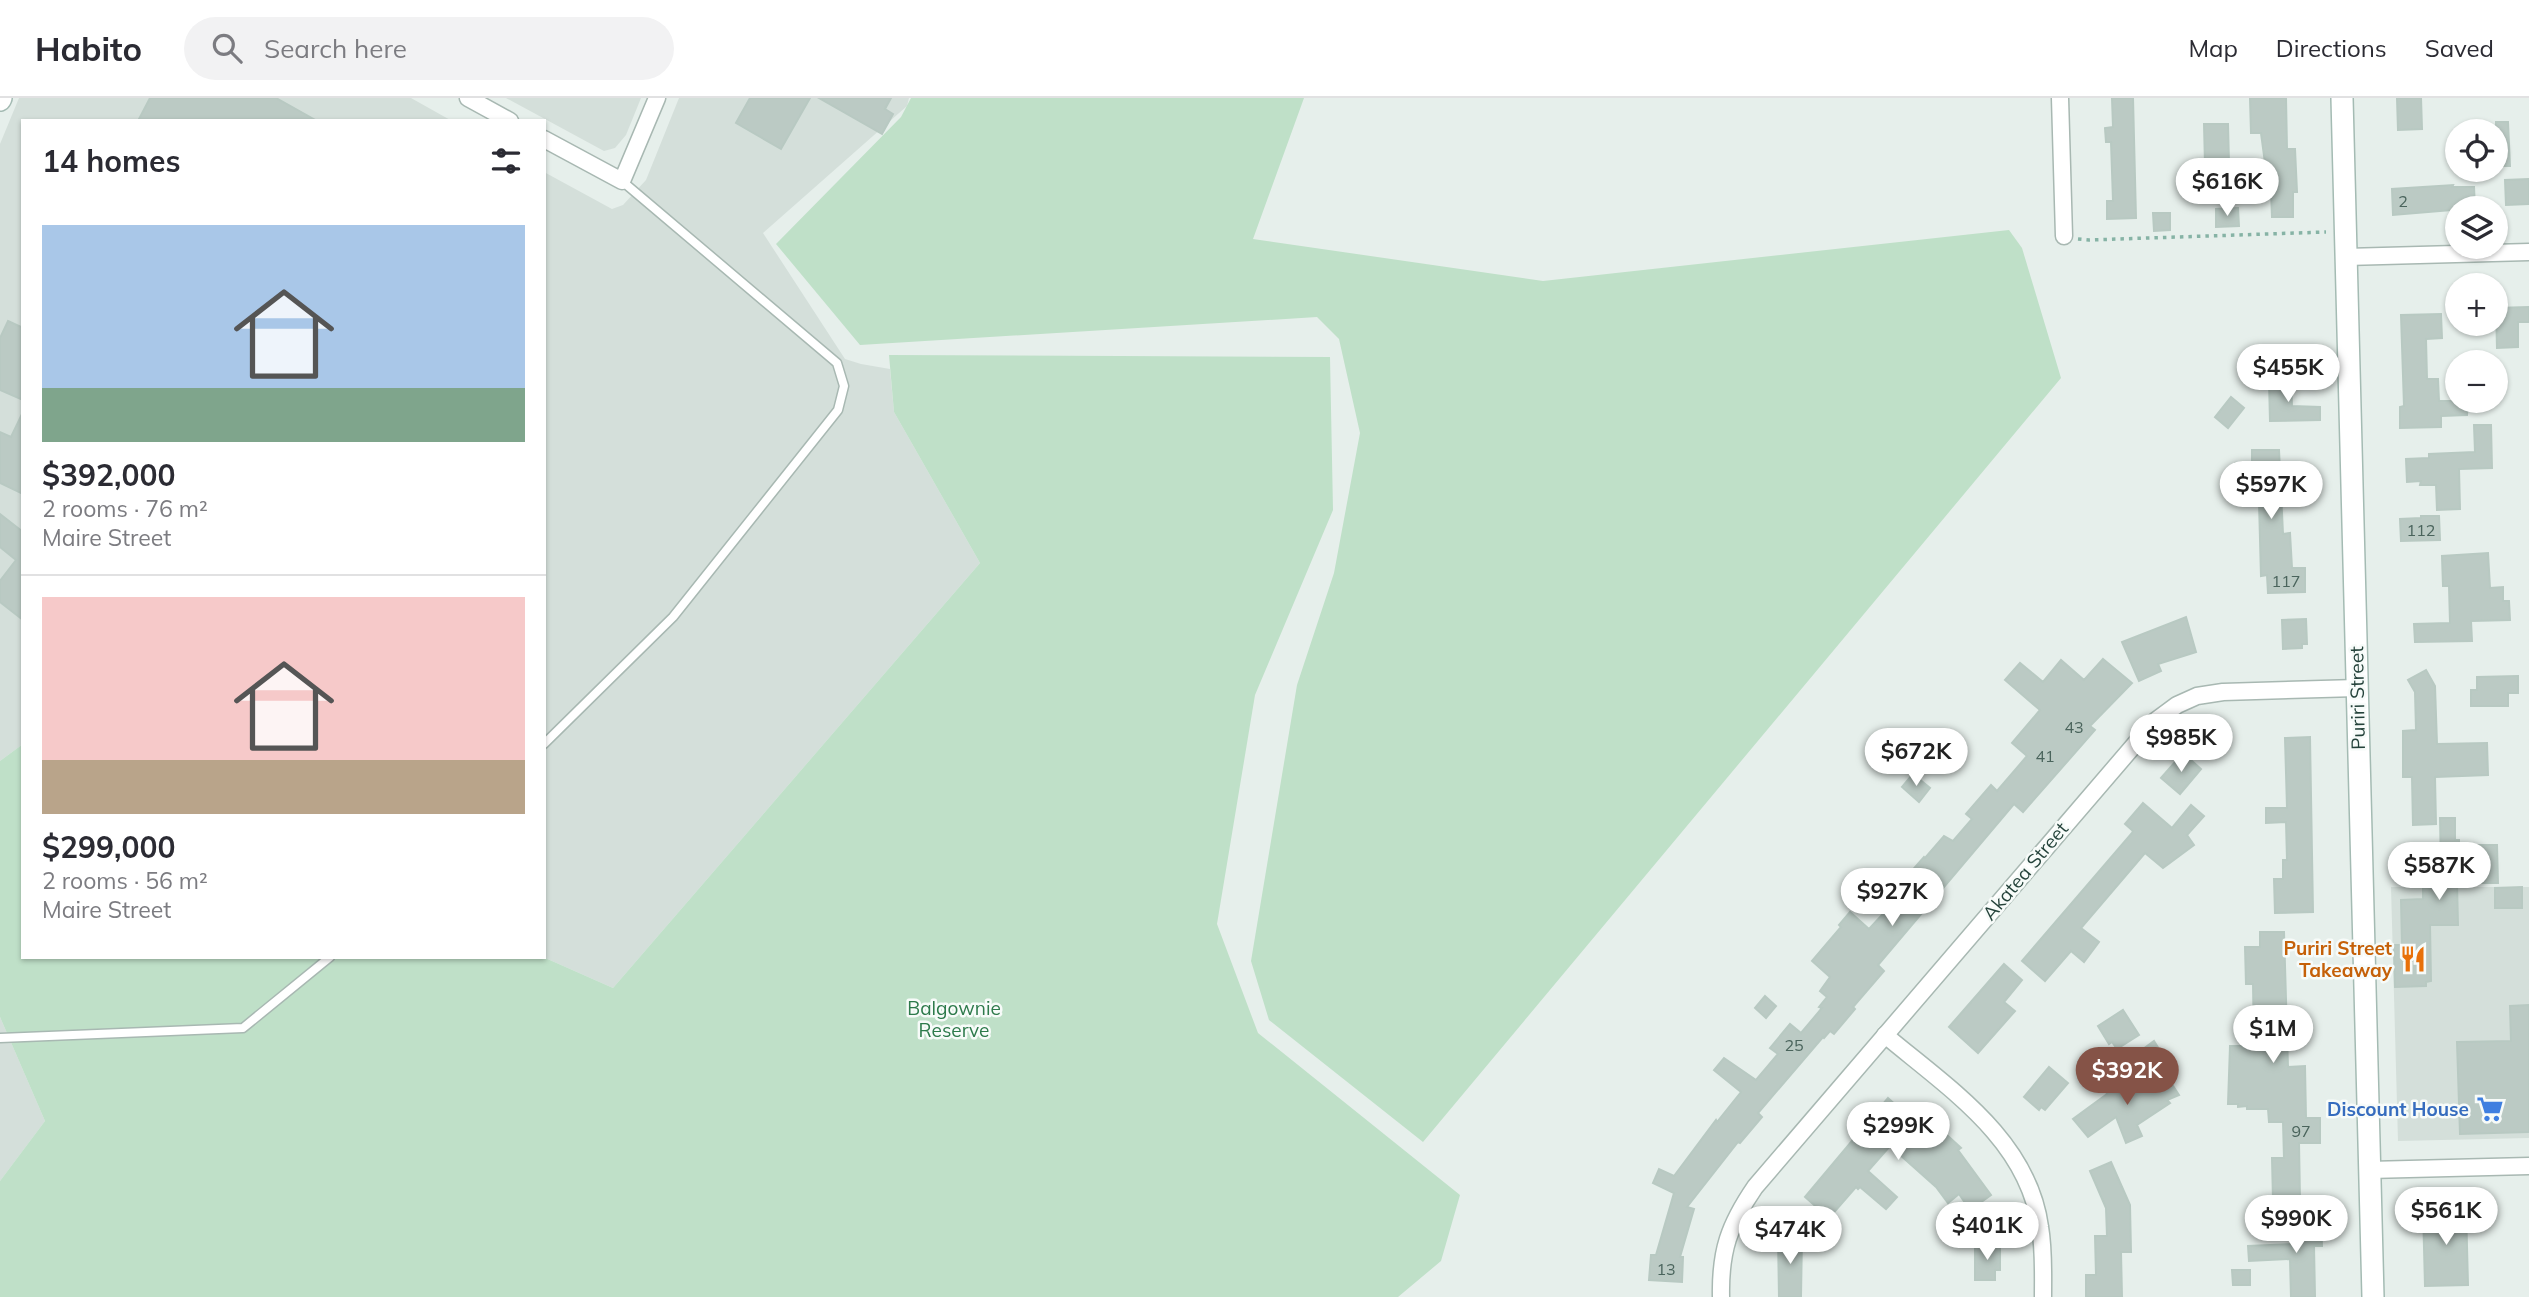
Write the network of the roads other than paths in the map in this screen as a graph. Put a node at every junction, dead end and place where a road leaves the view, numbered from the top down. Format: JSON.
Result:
{"nodes":[{"id":1,"x":468,"y":98,"type":"edge"},
{"id":2,"x":657,"y":98,"type":"edge"},
{"id":3,"x":2060,"y":98,"type":"edge"},
{"id":4,"x":2342,"y":98,"type":"edge"},
{"id":5,"x":506,"y":119,"type":"edge"},
{"id":6,"x":546,"y":140,"type":"edge"},
{"id":7,"x":622,"y":181,"type":"junction"},
{"id":8,"x":2064,"y":236,"type":"road end"},
{"id":9,"x":2529,"y":252,"type":"edge"},
{"id":10,"x":2346,"y":257,"type":"junction"},
{"id":11,"x":2357,"y":688,"type":"junction"},
{"id":12,"x":546,"y":742,"type":"edge"},
{"id":13,"x":328,"y":959,"type":"edge"},
{"id":14,"x":1885,"y":1035,"type":"junction"},
{"id":15,"x":0,"y":1038,"type":"edge"},
{"id":16,"x":2529,"y":1166,"type":"edge"},
{"id":17,"x":2370,"y":1171,"type":"junction"},
{"id":18,"x":1721,"y":1297,"type":"edge"},
{"id":19,"x":2043,"y":1297,"type":"edge"},
{"id":20,"x":2373,"y":1297,"type":"edge"}],
"edges":[{"from":1,"to":5,"type":"street"},
{"from":2,"to":7,"type":"street"},
{"from":3,"to":8,"type":"street"},
{"from":4,"to":10,"type":"main road","name":"Puriri Street"},
{"from":6,"to":7,"type":"street"},
{"from":7,"to":12,"type":"lane"},
{"from":9,"to":10,"type":"street"},
{"from":10,"to":11,"type":"main road","name":"Puriri Street"},
{"from":11,"to":14,"type":"street","name":"Akatea Street"},
{"from":11,"to":17,"type":"main road","name":"Puriri Street"},
{"from":13,"to":15,"type":"lane"},
{"from":14,"to":18,"type":"street","name":"Akatea Street"},
{"from":14,"to":19,"type":"street"},
{"from":16,"to":17,"type":"street"},
{"from":17,"to":20,"type":"main road","name":"Puriri Street"}]}
